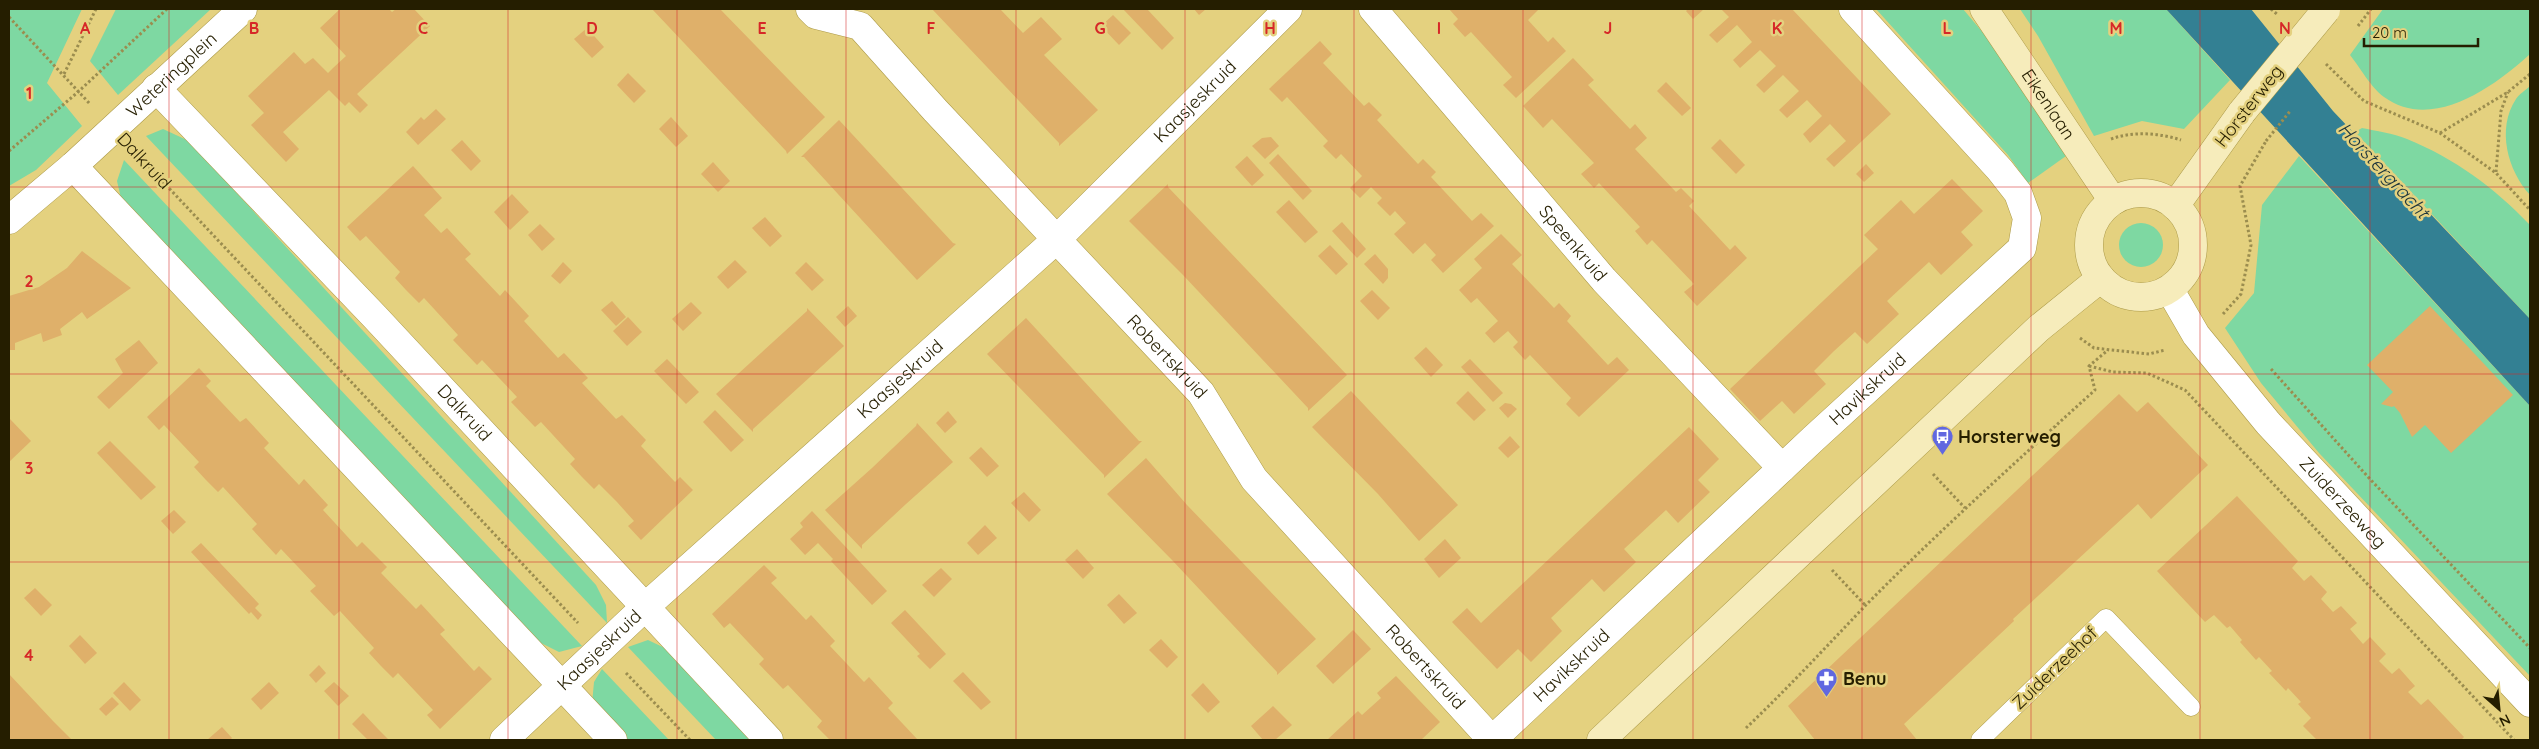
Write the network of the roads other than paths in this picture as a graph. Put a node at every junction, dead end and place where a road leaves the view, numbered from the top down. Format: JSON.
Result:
{"nodes":[{"id":1,"x":243,"y":9,"type":"edge"},
{"id":2,"x":810,"y":9,"type":"edge"},
{"id":3,"x":1288,"y":9,"type":"edge"},
{"id":4,"x":1373,"y":9,"type":"edge"},
{"id":5,"x":1853,"y":9,"type":"edge"},
{"id":6,"x":1984,"y":9,"type":"edge"},
{"id":7,"x":2327,"y":9,"type":"edge"},
{"id":8,"x":156,"y":88,"type":"junction"},
{"id":9,"x":73,"y":166,"type":"junction"},
{"id":10,"x":2113,"y":201,"type":"junction"},
{"id":11,"x":2175,"y":206,"type":"junction"},
{"id":12,"x":9,"y":220,"type":"edge"},
{"id":13,"x":1057,"y":239,"type":"junction"},
{"id":14,"x":2101,"y":278,"type":"junction"},
{"id":15,"x":2170,"y":290,"type":"junction"},
{"id":16,"x":1782,"y":468,"type":"junction"},
{"id":17,"x":645,"y":606,"type":"junction"},
{"id":18,"x":561,"y":686,"type":"junction"},
{"id":19,"x":2530,"y":703,"type":"edge"},
{"id":20,"x":2191,"y":707,"type":"dead end"},
{"id":21,"x":504,"y":740,"type":"edge"},
{"id":22,"x":613,"y":740,"type":"edge"},
{"id":23,"x":769,"y":740,"type":"edge"},
{"id":24,"x":1492,"y":740,"type":"edge"},
{"id":25,"x":1601,"y":740,"type":"edge"},
{"id":26,"x":1980,"y":740,"type":"edge"}],
"edges":[{"from":1,"to":8,"type":"street","name":"Weteringplein"},
{"from":2,"to":13,"type":"street","name":"Robertskruid"},
{"from":3,"to":13,"type":"street","name":"Kaasjeskruid"},
{"from":4,"to":16,"type":"street","name":"Speenkruid"},
{"from":5,"to":16,"type":"street","name":"Havikskruid"},
{"from":6,"to":10,"type":"street","name":"Eikenlaan"},
{"from":7,"to":11,"type":"street","name":"Horsterweg","bridge":true},
{"from":8,"to":9,"type":"street","name":"Weteringplein"},
{"from":8,"to":17,"type":"street","name":"Dalkruid"},
{"from":9,"to":12,"type":"street","name":"Weteringplein"},
{"from":9,"to":18,"type":"street"},
{"from":10,"to":11,"type":"street"},
{"from":10,"to":14,"type":"street"},
{"from":11,"to":15,"type":"street"},
{"from":13,"to":17,"type":"street","name":"Kaasjeskruid"},
{"from":13,"to":24,"type":"street","name":"Robertskruid"},
{"from":14,"to":15,"type":"street"},
{"from":14,"to":25,"type":"street"},
{"from":15,"to":19,"type":"street","name":"Zuiderzeeweg"},
{"from":16,"to":24,"type":"street","name":"Havikskruid"},
{"from":17,"to":18,"type":"street","name":"Kaasjeskruid"},
{"from":17,"to":23,"type":"street","name":"Dalkruid"},
{"from":18,"to":21,"type":"street","name":"Kaasjeskruid"},
{"from":18,"to":22,"type":"street"},
{"from":20,"to":26,"type":"lane","name":"Zuiderzeehof"}]}
